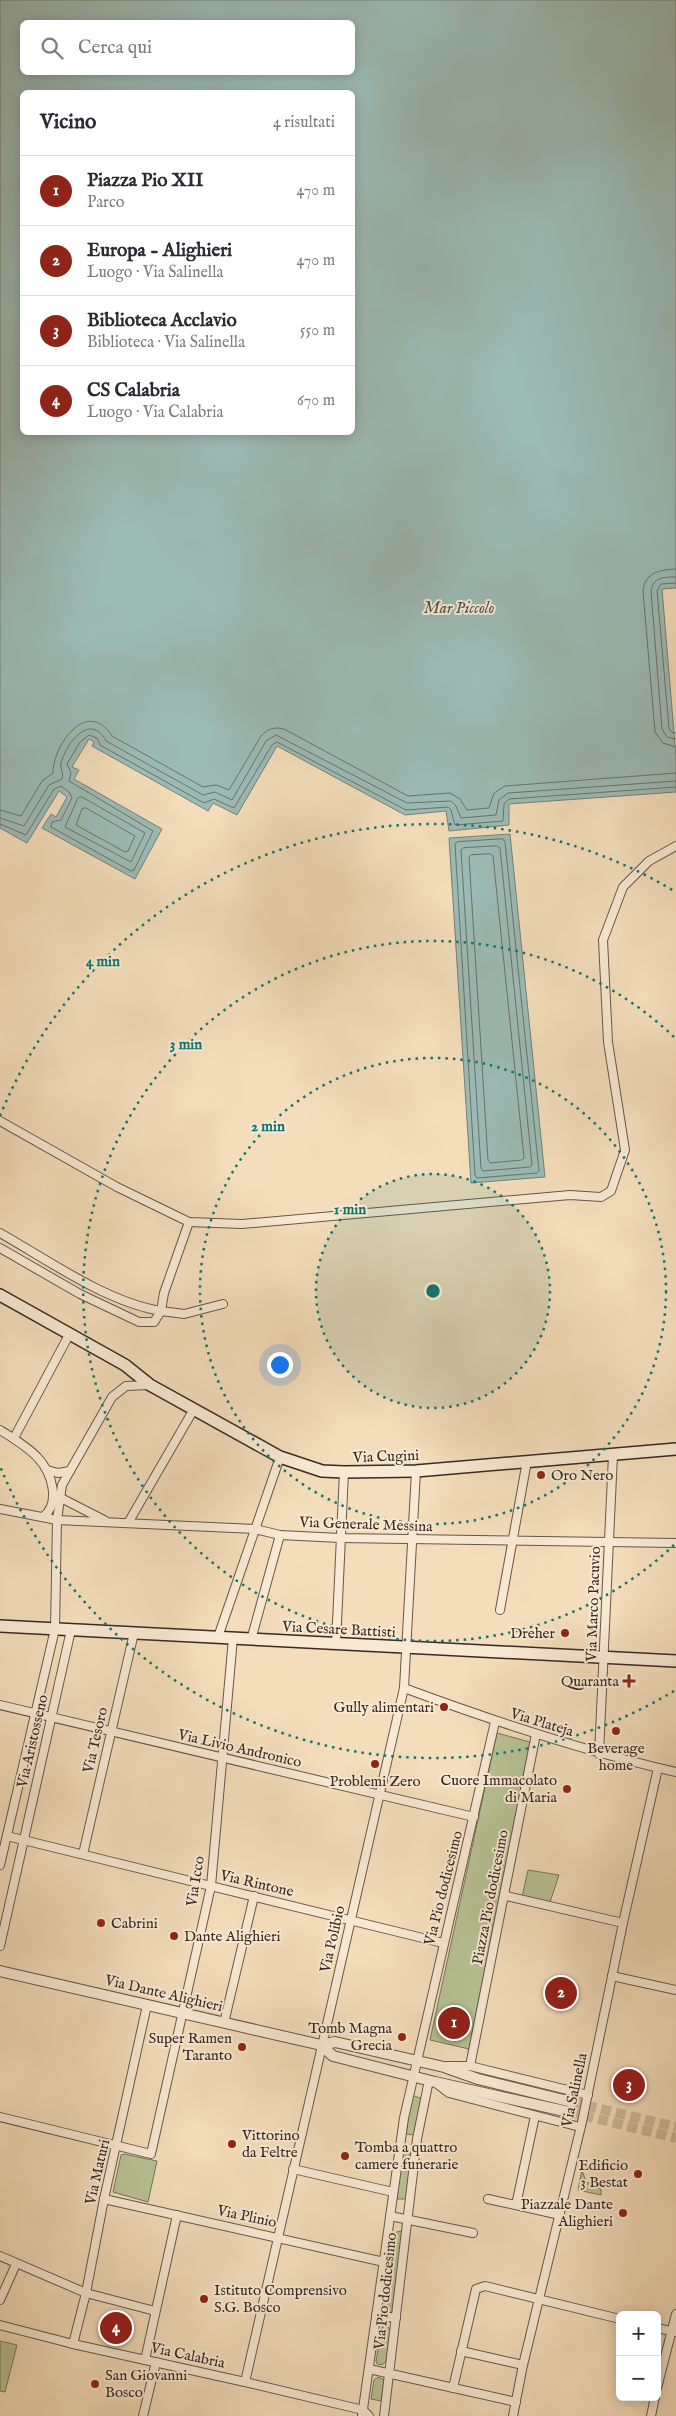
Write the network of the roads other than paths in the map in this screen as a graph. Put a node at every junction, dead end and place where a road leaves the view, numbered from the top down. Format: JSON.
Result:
{"nodes":[{"id":1,"x":676,"y":846,"type":"edge"},
{"id":2,"x":0,"y":1121,"type":"edge"},
{"id":3,"x":189,"y":1222,"type":"junction"},
{"id":4,"x":0,"y":1233,"type":"edge"},
{"id":5,"x":0,"y":1248,"type":"edge"},
{"id":6,"x":0,"y":1295,"type":"edge"},
{"id":7,"x":223,"y":1304,"type":"dead end"},
{"id":8,"x":161,"y":1311,"type":"junction"},
{"id":9,"x":70,"y":1334,"type":"junction"},
{"id":10,"x":150,"y":1386,"type":"junction"},
{"id":11,"x":194,"y":1409,"type":"junction"},
{"id":12,"x":0,"y":1430,"type":"edge"},
{"id":13,"x":14,"y":1438,"type":"junction"},
{"id":14,"x":676,"y":1449,"type":"edge"},
{"id":15,"x":613,"y":1454,"type":"junction"},
{"id":16,"x":280,"y":1457,"type":"junction"},
{"id":17,"x":527,"y":1461,"type":"junction"},
{"id":18,"x":47,"y":1470,"type":"junction"},
{"id":19,"x":70,"y":1471,"type":"junction"},
{"id":20,"x":416,"y":1471,"type":"junction"},
{"id":21,"x":344,"y":1472,"type":"junction"},
{"id":22,"x":59,"y":1497,"type":"junction"},
{"id":23,"x":0,"y":1508,"type":"edge"},
{"id":24,"x":43,"y":1517,"type":"junction"},
{"id":25,"x":57,"y":1520,"type":"junction"},
{"id":26,"x":107,"y":1522,"type":"junction"},
{"id":27,"x":128,"y":1523,"type":"junction"},
{"id":28,"x":255,"y":1529,"type":"junction"},
{"id":29,"x":280,"y":1535,"type":"junction"},
{"id":30,"x":340,"y":1538,"type":"junction"},
{"id":31,"x":412,"y":1540,"type":"junction"},
{"id":32,"x":512,"y":1542,"type":"junction"},
{"id":33,"x":609,"y":1542,"type":"junction"},
{"id":34,"x":676,"y":1543,"type":"edge"},
{"id":35,"x":500,"y":1610,"type":"dead end"},
{"id":36,"x":0,"y":1626,"type":"edge"},
{"id":37,"x":55,"y":1629,"type":"junction"},
{"id":38,"x":71,"y":1630,"type":"junction"},
{"id":39,"x":134,"y":1633,"type":"junction"},
{"id":40,"x":218,"y":1637,"type":"junction"},
{"id":41,"x":233,"y":1638,"type":"junction"},
{"id":42,"x":251,"y":1640,"type":"junction"},
{"id":43,"x":336,"y":1644,"type":"junction"},
{"id":44,"x":407,"y":1648,"type":"junction"},
{"id":45,"x":604,"y":1656,"type":"junction"},
{"id":46,"x":676,"y":1660,"type":"edge"},
{"id":47,"x":404,"y":1688,"type":"junction"},
{"id":48,"x":0,"y":1706,"type":"edge"},
{"id":49,"x":35,"y":1714,"type":"junction"},
{"id":50,"x":52,"y":1717,"type":"junction"},
{"id":51,"x":496,"y":1722,"type":"junction"},
{"id":52,"x":111,"y":1731,"type":"junction"},
{"id":53,"x":536,"y":1734,"type":"junction"},
{"id":54,"x":599,"y":1754,"type":"junction"},
{"id":55,"x":222,"y":1758,"type":"junction"},
{"id":56,"x":658,"y":1768,"type":"junction"},
{"id":57,"x":676,"y":1772,"type":"edge"},
{"id":58,"x":378,"y":1794,"type":"junction"},
{"id":59,"x":474,"y":1817,"type":"junction"},
{"id":60,"x":7,"y":1836,"type":"junction"},
{"id":61,"x":24,"y":1840,"type":"junction"},
{"id":62,"x":83,"y":1854,"type":"junction"},
{"id":63,"x":0,"y":1865,"type":"edge"},
{"id":64,"x":210,"y":1886,"type":"junction"},
{"id":65,"x":254,"y":1896,"type":"junction"},
{"id":66,"x":506,"y":1896,"type":"junction"},
{"id":67,"x":351,"y":1920,"type":"junction"},
{"id":68,"x":622,"y":1923,"type":"junction"},
{"id":69,"x":443,"y":1943,"type":"junction"},
{"id":70,"x":0,"y":1946,"type":"edge"},
{"id":71,"x":0,"y":1970,"type":"edge"},
{"id":72,"x":612,"y":1976,"type":"junction"},
{"id":73,"x":676,"y":1990,"type":"edge"},
{"id":74,"x":147,"y":2005,"type":"junction"},
{"id":75,"x":182,"y":2012,"type":"junction"},
{"id":76,"x":224,"y":2023,"type":"junction"},
{"id":77,"x":321,"y":2045,"type":"junction"},
{"id":78,"x":418,"y":2061,"type":"junction"},
{"id":79,"x":470,"y":2066,"type":"junction"},
{"id":80,"x":444,"y":2067,"type":"junction"},
{"id":81,"x":414,"y":2076,"type":"junction"},
{"id":82,"x":432,"y":2081,"type":"junction"},
{"id":83,"x":588,"y":2095,"type":"junction"},
{"id":84,"x":535,"y":2116,"type":"junction"},
{"id":85,"x":0,"y":2117,"type":"edge"},
{"id":86,"x":580,"y":2126,"type":"junction"},
{"id":87,"x":401,"y":2136,"type":"junction"},
{"id":88,"x":417,"y":2139,"type":"junction"},
{"id":89,"x":117,"y":2145,"type":"junction"},
{"id":90,"x":293,"y":2169,"type":"junction"},
{"id":91,"x":393,"y":2192,"type":"junction"},
{"id":92,"x":104,"y":2199,"type":"junction"},
{"id":93,"x":488,"y":2199,"type":"dead end"},
{"id":94,"x":516,"y":2205,"type":"junction"},
{"id":95,"x":177,"y":2215,"type":"junction"},
{"id":96,"x":560,"y":2215,"type":"junction"},
{"id":97,"x":390,"y":2216,"type":"junction"},
{"id":98,"x":408,"y":2218,"type":"junction"},
{"id":99,"x":473,"y":2233,"type":"dead end"},
{"id":100,"x":278,"y":2236,"type":"junction"},
{"id":101,"x":0,"y":2256,"type":"edge"},
{"id":102,"x":384,"y":2262,"type":"junction"},
{"id":103,"x":16,"y":2264,"type":"junction"},
{"id":104,"x":86,"y":2293,"type":"junction"},
{"id":105,"x":0,"y":2300,"type":"edge"},
{"id":106,"x":540,"y":2300,"type":"junction"},
{"id":107,"x":155,"y":2311,"type":"junction"},
{"id":108,"x":676,"y":2314,"type":"edge"},
{"id":109,"x":376,"y":2315,"type":"junction"},
{"id":110,"x":396,"y":2318,"type":"junction"},
{"id":111,"x":616,"y":2318,"type":"edge"},
{"id":112,"x":0,"y":2325,"type":"edge"},
{"id":113,"x":673,"y":2332,"type":"edge"},
{"id":114,"x":73,"y":2344,"type":"junction"},
{"id":115,"x":461,"y":2351,"type":"junction"},
{"id":116,"x":145,"y":2360,"type":"junction"},
{"id":117,"x":156,"y":2362,"type":"junction"},
{"id":118,"x":523,"y":2365,"type":"junction"},
{"id":119,"x":369,"y":2369,"type":"junction"},
{"id":120,"x":390,"y":2374,"type":"junction"},
{"id":121,"x":661,"y":2374,"type":"edge"},
{"id":122,"x":245,"y":2382,"type":"junction"},
{"id":123,"x":453,"y":2388,"type":"junction"},
{"id":124,"x":654,"y":2401,"type":"edge"},
{"id":125,"x":516,"y":2402,"type":"junction"},
{"id":126,"x":365,"y":2414,"type":"edge"},
{"id":127,"x":143,"y":2416,"type":"edge"},
{"id":128,"x":384,"y":2416,"type":"edge"},
{"id":129,"x":513,"y":2416,"type":"edge"},
{"id":130,"x":651,"y":2416,"type":"edge"}],
"edges":[{"from":1,"to":3,"type":"street"},
{"from":2,"to":3,"type":"street"},
{"from":3,"to":8,"type":"street"},
{"from":4,"to":8,"type":"street"},
{"from":5,"to":8,"type":"street"},
{"from":6,"to":9,"type":"main road","name":"Via Cugini"},
{"from":7,"to":8,"type":"street"},
{"from":9,"to":10,"type":"main road","name":"Via Cugini"},
{"from":9,"to":13,"type":"street"},
{"from":10,"to":11,"type":"main road","name":"Via Cugini"},
{"from":10,"to":19,"type":"street","name":"Via Aristosseno"},
{"from":11,"to":16,"type":"main road","name":"Via Cugini"},
{"from":11,"to":27,"type":"street"},
{"from":12,"to":13,"type":"street"},
{"from":13,"to":18,"type":"street"},
{"from":14,"to":15,"type":"main road","name":"Via Cugini"},
{"from":15,"to":17,"type":"main road","name":"Via Cugini"},
{"from":15,"to":33,"type":"street","name":"Via Marco Pacuvio"},
{"from":16,"to":21,"type":"main road","name":"Via Cugini"},
{"from":16,"to":28,"type":"street"},
{"from":17,"to":20,"type":"main road","name":"Via Cugini"},
{"from":17,"to":32,"type":"street"},
{"from":18,"to":19,"type":"street"},
{"from":18,"to":24,"type":"street"},
{"from":19,"to":22,"type":"street","name":"Via Aristosseno"},
{"from":20,"to":21,"type":"main road","name":"Via Cugini"},
{"from":20,"to":31,"type":"street","name":"Via Polibio"},
{"from":21,"to":30,"type":"street"},
{"from":22,"to":25,"type":"street","name":"Via Aristosseno"},
{"from":22,"to":26,"type":"street"},
{"from":23,"to":24,"type":"street","name":"Via Generale Messina"},
{"from":24,"to":25,"type":"street","name":"Via Generale Messina"},
{"from":25,"to":26,"type":"street","name":"Via Generale Messina"},
{"from":25,"to":37,"type":"street","name":"Via Aristosseno"},
{"from":26,"to":27,"type":"street","name":"Via Generale Messina"},
{"from":27,"to":28,"type":"street","name":"Via Generale Messina"},
{"from":28,"to":29,"type":"street","name":"Via Generale Messina"},
{"from":28,"to":40,"type":"street"},
{"from":29,"to":30,"type":"street","name":"Via Generale Messina"},
{"from":29,"to":42,"type":"street"},
{"from":30,"to":31,"type":"street","name":"Via Generale Messina"},
{"from":30,"to":43,"type":"street"},
{"from":31,"to":32,"type":"street","name":"Via Generale Messina"},
{"from":31,"to":44,"type":"street","name":"Via Polibio"},
{"from":32,"to":33,"type":"street","name":"Via Generale Messina"},
{"from":32,"to":35,"type":"street"},
{"from":33,"to":34,"type":"street","name":"Via Generale Messina"},
{"from":33,"to":45,"type":"street","name":"Via Marco Pacuvio"},
{"from":36,"to":37,"type":"main road","name":"Via Cesare Battisti"},
{"from":37,"to":38,"type":"main road","name":"Via Cesare Battisti"},
{"from":37,"to":49,"type":"street","name":"Via Aristosseno"},
{"from":38,"to":39,"type":"main road","name":"Via Cesare Battisti"},
{"from":38,"to":50,"type":"street","name":"Via Aristosseno"},
{"from":39,"to":40,"type":"main road","name":"Via Cesare Battisti"},
{"from":39,"to":52,"type":"street","name":"Via Tesoro"},
{"from":40,"to":41,"type":"main road","name":"Via Cesare Battisti"},
{"from":41,"to":42,"type":"main road","name":"Via Cesare Battisti"},
{"from":41,"to":55,"type":"street","name":"Via Icco"},
{"from":42,"to":43,"type":"main road","name":"Via Cesare Battisti"},
{"from":43,"to":44,"type":"main road","name":"Via Cesare Battisti"},
{"from":44,"to":45,"type":"main road","name":"Via Cesare Battisti"},
{"from":44,"to":47,"type":"street","name":"Via Polibio"},
{"from":45,"to":46,"type":"main road","name":"Via Cesare Battisti"},
{"from":45,"to":54,"type":"street","name":"Via Marco Pacuvio"},
{"from":47,"to":51,"type":"street","name":"Via Plateja"},
{"from":47,"to":58,"type":"street","name":"Via Polibio"},
{"from":48,"to":49,"type":"street","name":"Via Livio Andronico"},
{"from":49,"to":50,"type":"street","name":"Via Livio Andronico"},
{"from":49,"to":60,"type":"street","name":"Via Aristosseno"},
{"from":50,"to":52,"type":"street","name":"Via Livio Andronico"},
{"from":50,"to":61,"type":"street","name":"Via Aristosseno"},
{"from":51,"to":53,"type":"street","name":"Via Plateja"},
{"from":51,"to":59,"type":"street","name":"Via Pio dodicesimo"},
{"from":52,"to":55,"type":"street","name":"Via Livio Andronico"},
{"from":52,"to":62,"type":"street","name":"Via Tesoro"},
{"from":53,"to":54,"type":"street","name":"Via Plateja"},
{"from":53,"to":66,"type":"street","name":"Piazza Pio dodicesimo"},
{"from":54,"to":56,"type":"street","name":"Via Plateja"},
{"from":55,"to":58,"type":"street","name":"Via Livio Andronico"},
{"from":55,"to":64,"type":"street","name":"Via Icco"},
{"from":56,"to":57,"type":"street","name":"Via Plateja"},
{"from":56,"to":68,"type":"street","name":"Via Salinella"},
{"from":58,"to":59,"type":"street","name":"Via Livio Andronico"},
{"from":58,"to":67,"type":"street","name":"Via Polibio"},
{"from":59,"to":69,"type":"street","name":"Via Pio dodicesimo"},
{"from":60,"to":61,"type":"street","name":"Via Rintone"},
{"from":60,"to":63,"type":"street","name":"Via Aristosseno"},
{"from":61,"to":62,"type":"street","name":"Via Rintone"},
{"from":61,"to":70,"type":"street","name":"Via Aristosseno"},
{"from":62,"to":64,"type":"street","name":"Via Rintone"},
{"from":64,"to":65,"type":"street","name":"Via Rintone"},
{"from":64,"to":75,"type":"street","name":"Via Icco"},
{"from":65,"to":67,"type":"street","name":"Via Rintone"},
{"from":65,"to":76,"type":"street"},
{"from":66,"to":68,"type":"street"},
{"from":66,"to":79,"type":"street","name":"Piazza Pio dodicesimo"},
{"from":67,"to":69,"type":"street","name":"Via Rintone"},
{"from":67,"to":77,"type":"street","name":"Via Polibio"},
{"from":68,"to":72,"type":"street","name":"Via Salinella"},
{"from":69,"to":78,"type":"street","name":"Via Pio dodicesimo"},
{"from":71,"to":74,"type":"street","name":"Via Dante Alighieri"},
{"from":72,"to":73,"type":"street"},
{"from":72,"to":83,"type":"street","name":"Via Salinella"},
{"from":74,"to":75,"type":"street","name":"Via Dante Alighieri"},
{"from":74,"to":89,"type":"street","name":"Via Maturi"},
{"from":75,"to":76,"type":"street","name":"Via Dante Alighieri"},
{"from":75,"to":89,"type":"street","name":"Via Icco"},
{"from":76,"to":77,"type":"street","name":"Via Dante Alighieri"},
{"from":77,"to":78,"type":"street","name":"Via Dante Alighieri"},
{"from":77,"to":81,"type":"street","name":"Via Dante Alighieri"},
{"from":77,"to":90,"type":"street","name":"Via Polibio"},
{"from":78,"to":80,"type":"street","name":"Via Dante Alighieri"},
{"from":78,"to":81,"type":"street","name":"Via Pio dodicesimo"},
{"from":79,"to":80,"type":"street","name":"Via Dante Alighieri"},
{"from":79,"to":83,"type":"street","name":"Via Dante Alighieri"},
{"from":80,"to":82,"type":"street","name":"Via Dante Alighieri"},
{"from":81,"to":82,"type":"street","name":"Via Dante Alighieri"},
{"from":81,"to":87,"type":"street","name":"Via Pio dodicesimo"},
{"from":82,"to":84,"type":"street","name":"Via Dante Alighieri"},
{"from":82,"to":88,"type":"street","name":"Via Pio dodicesimo"},
{"from":83,"to":86,"type":"street","name":"Via Salinella"},
{"from":84,"to":86,"type":"street","name":"Via Dante Alighieri"},
{"from":84,"to":94,"type":"street"},
{"from":85,"to":89,"type":"street"},
{"from":86,"to":96,"type":"street","name":"Via Salinella"},
{"from":87,"to":88,"type":"street"},
{"from":87,"to":91,"type":"street","name":"Via Pio dodicesimo"},
{"from":88,"to":98,"type":"street","name":"Via Pio dodicesimo"},
{"from":89,"to":92,"type":"street","name":"Via Maturi"},
{"from":90,"to":91,"type":"street"},
{"from":90,"to":100,"type":"street","name":"Via Polibio"},
{"from":91,"to":97,"type":"street","name":"Via Pio dodicesimo"},
{"from":92,"to":95,"type":"street","name":"Via Plinio"},
{"from":92,"to":104,"type":"street","name":"Via Maturi"},
{"from":93,"to":94,"type":"street"},
{"from":94,"to":96,"type":"street"},
{"from":95,"to":100,"type":"street","name":"Via Plinio"},
{"from":95,"to":107,"type":"street"},
{"from":96,"to":106,"type":"street","name":"Via Salinella"},
{"from":97,"to":98,"type":"street"},
{"from":97,"to":102,"type":"street","name":"Via Pio dodicesimo"},
{"from":98,"to":99,"type":"street"},
{"from":98,"to":110,"type":"street","name":"Via Pio dodicesimo"},
{"from":100,"to":102,"type":"street","name":"Via Plinio"},
{"from":100,"to":122,"type":"street","name":"Via Polibio"},
{"from":101,"to":103,"type":"street"},
{"from":102,"to":109,"type":"street","name":"Via Pio dodicesimo"},
{"from":103,"to":104,"type":"street"},
{"from":103,"to":105,"type":"street"},
{"from":104,"to":107,"type":"street"},
{"from":104,"to":114,"type":"street","name":"Via Maturi"},
{"from":106,"to":111,"type":"street"},
{"from":106,"to":115,"type":"street"},
{"from":106,"to":118,"type":"street","name":"Via Salinella"},
{"from":107,"to":116,"type":"street"},
{"from":108,"to":113,"type":"street"},
{"from":109,"to":110,"type":"street"},
{"from":109,"to":119,"type":"street","name":"Via Pio dodicesimo"},
{"from":110,"to":120,"type":"street","name":"Via Pio dodicesimo"},
{"from":112,"to":114,"type":"street","name":"Via Calabria"},
{"from":113,"to":121,"type":"street"},
{"from":114,"to":116,"type":"street","name":"Via Calabria"},
{"from":115,"to":118,"type":"street"},
{"from":115,"to":123,"type":"street"},
{"from":116,"to":117,"type":"street","name":"Via Calabria"},
{"from":117,"to":122,"type":"street","name":"Via Calabria"},
{"from":117,"to":127,"type":"street"},
{"from":118,"to":125,"type":"street","name":"Via Salinella"},
{"from":119,"to":120,"type":"street"},
{"from":119,"to":126,"type":"street","name":"Via Pio dodicesimo"},
{"from":120,"to":123,"type":"street"},
{"from":120,"to":128,"type":"street","name":"Via Pio dodicesimo"},
{"from":122,"to":126,"type":"street","name":"Via Calabria"},
{"from":123,"to":125,"type":"street"},
{"from":124,"to":130,"type":"street"},
{"from":125,"to":129,"type":"street","name":"Via Salinella"}]}
